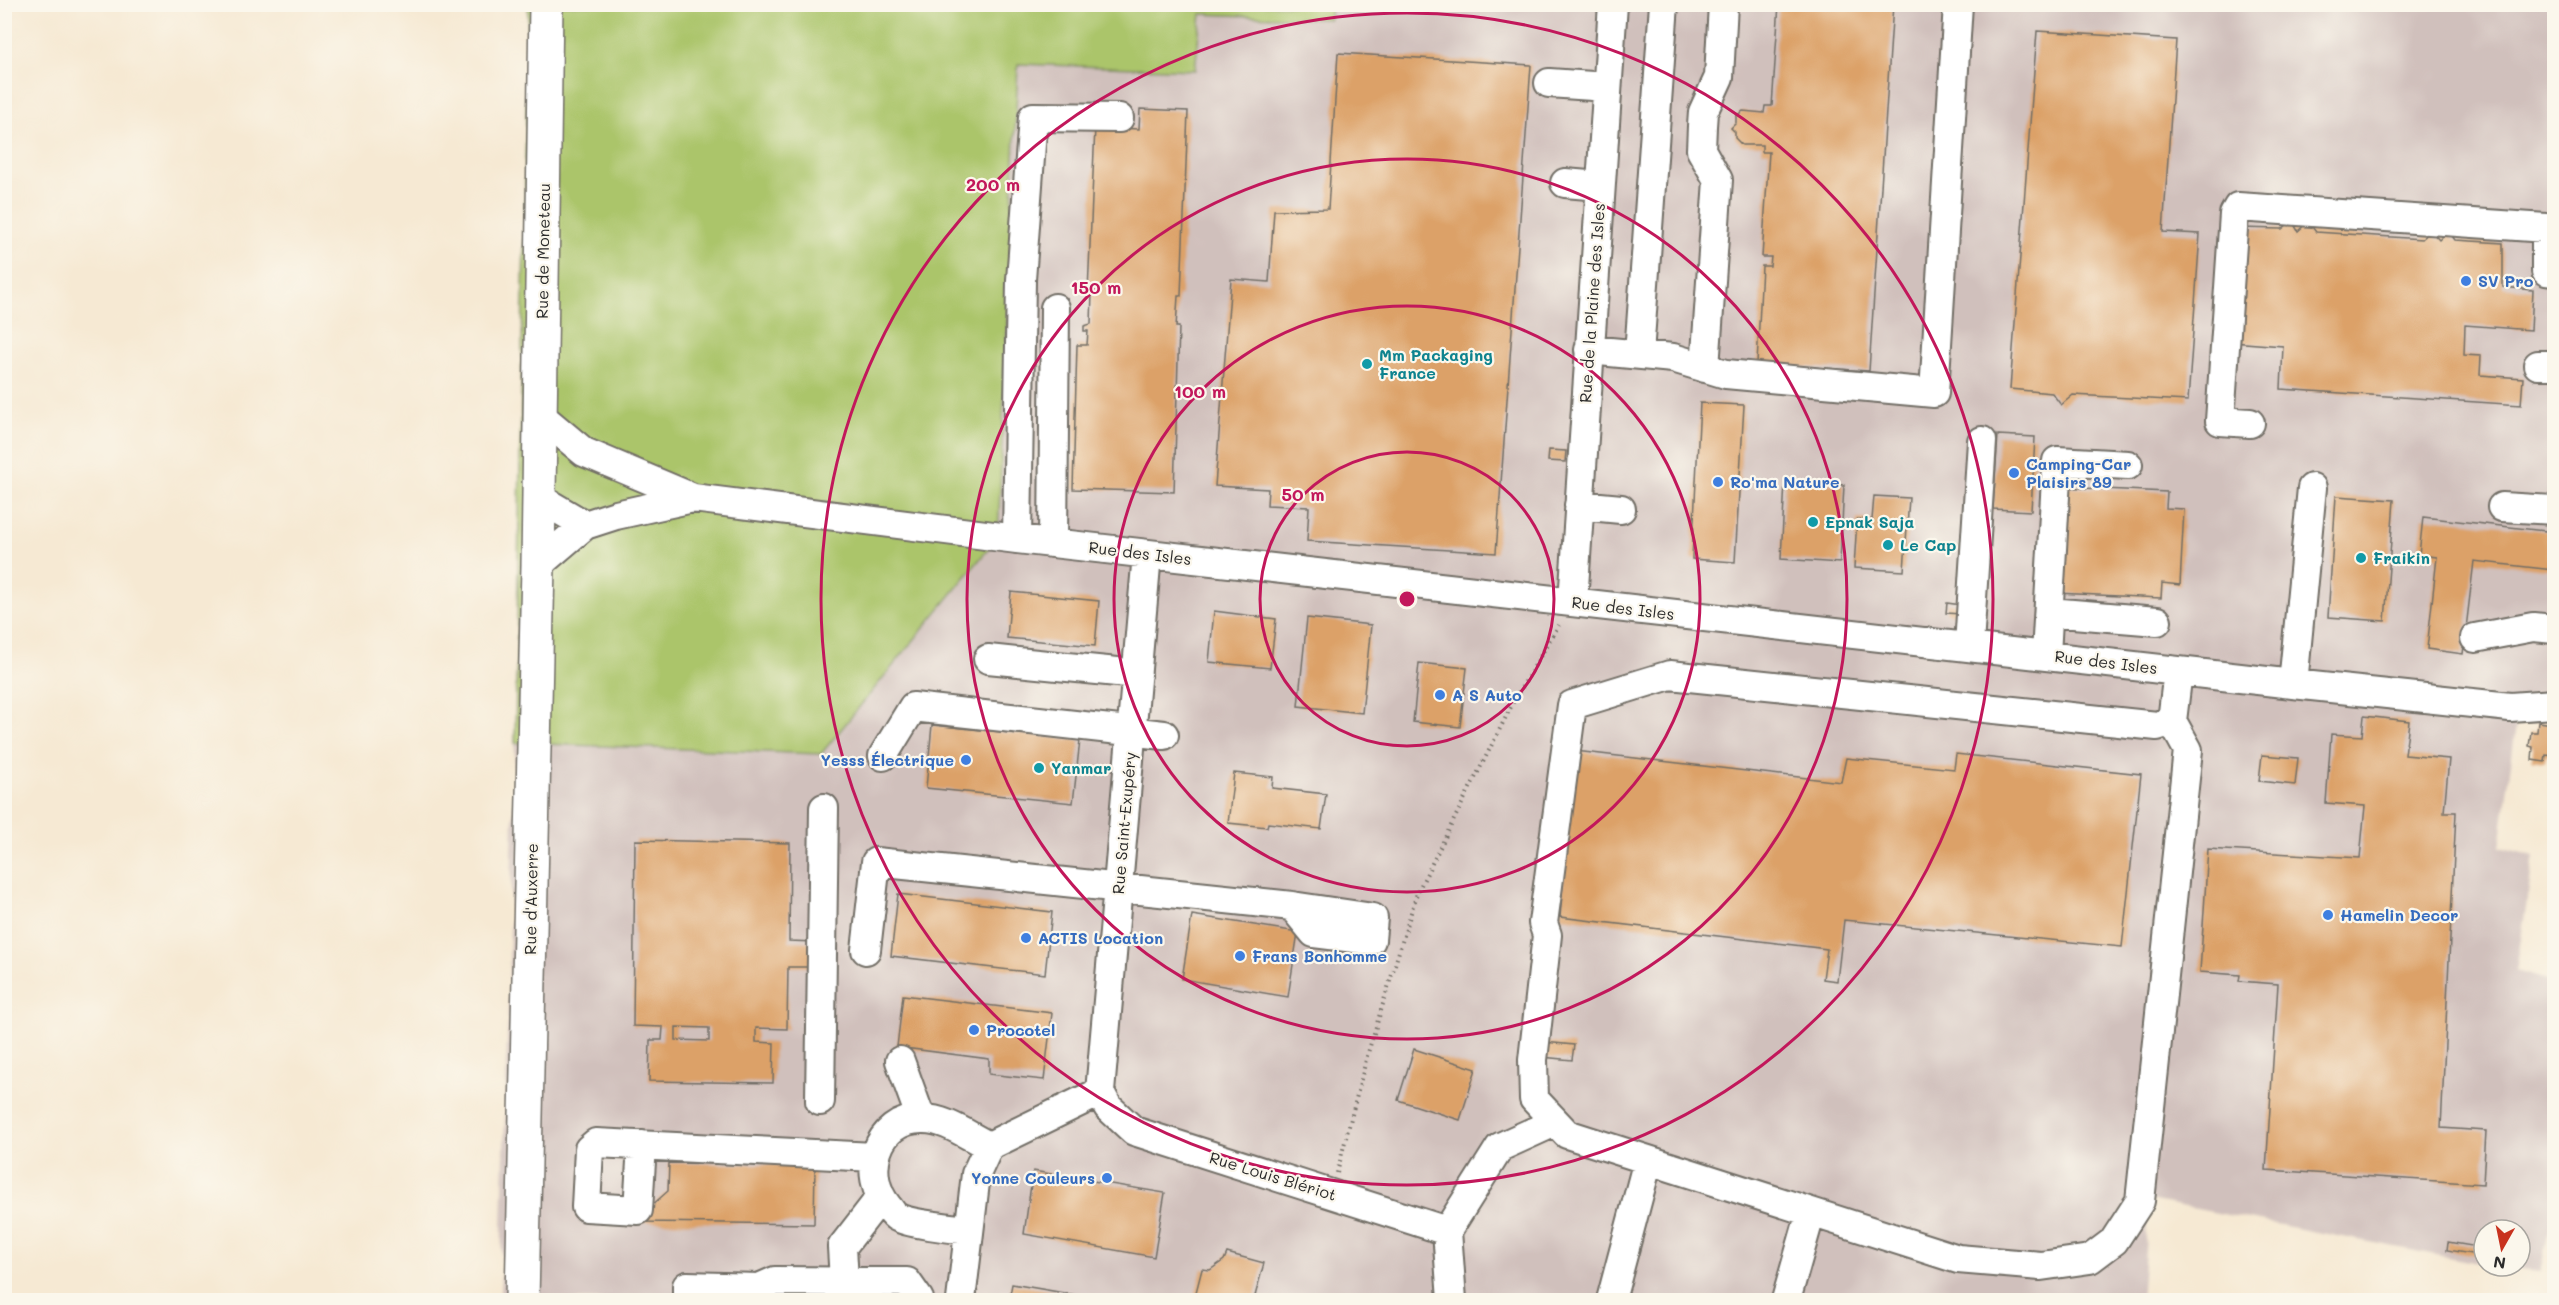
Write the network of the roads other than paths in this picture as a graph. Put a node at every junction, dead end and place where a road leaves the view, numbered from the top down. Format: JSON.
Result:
{"nodes":[{"id":1,"x":546,"y":4,"type":"edge"},
{"id":2,"x":1613,"y":4,"type":"edge"},
{"id":3,"x":1664,"y":4,"type":"edge"},
{"id":4,"x":1723,"y":4,"type":"edge"},
{"id":5,"x":1958,"y":4,"type":"edge"},
{"id":6,"x":1549,"y":83,"type":"dead end"},
{"id":7,"x":1607,"y":87,"type":"junction"},
{"id":8,"x":1119,"y":118,"type":"dead end"},
{"id":9,"x":1565,"y":183,"type":"dead end"},
{"id":10,"x":1600,"y":186,"type":"junction"},
{"id":11,"x":2554,"y":272,"type":"edge"},
{"id":12,"x":1055,"y":308,"type":"dead end"},
{"id":13,"x":1589,"y":350,"type":"junction"},
{"id":14,"x":1639,"y":354,"type":"junction"},
{"id":15,"x":1705,"y":368,"type":"junction"},
{"id":16,"x":541,"y":416,"type":"junction"},
{"id":17,"x":2250,"y":423,"type":"dead end"},
{"id":18,"x":1982,"y":441,"type":"dead end"},
{"id":19,"x":584,"y":452,"type":"junction"},
{"id":20,"x":540,"y":465,"type":"junction"},
{"id":21,"x":2128,"y":465,"type":"dead end"},
{"id":22,"x":2312,"y":488,"type":"dead end"},
{"id":23,"x":539,"y":498,"type":"junction"},
{"id":24,"x":693,"y":498,"type":"junction"},
{"id":25,"x":1579,"y":505,"type":"junction"},
{"id":26,"x":2502,"y":507,"type":"dead end"},
{"id":27,"x":1621,"y":509,"type":"dead end"},
{"id":28,"x":2554,"y":510,"type":"edge"},
{"id":29,"x":585,"y":525,"type":"junction"},
{"id":30,"x":1017,"y":539,"type":"junction"},
{"id":31,"x":1053,"y":543,"type":"junction"},
{"id":32,"x":1147,"y":554,"type":"junction"},
{"id":33,"x":538,"y":566,"type":"junction"},
{"id":34,"x":1573,"y":602,"type":"junction"},
{"id":35,"x":2049,"y":612,"type":"junction"},
{"id":36,"x":2157,"y":621,"type":"dead end"},
{"id":37,"x":2554,"y":629,"type":"edge"},
{"id":38,"x":2475,"y":638,"type":"dead end"},
{"id":39,"x":1969,"y":646,"type":"junction"},
{"id":40,"x":2046,"y":656,"type":"junction"},
{"id":41,"x":988,"y":659,"type":"dead end"},
{"id":42,"x":2178,"y":671,"type":"junction"},
{"id":43,"x":1137,"y":674,"type":"junction"},
{"id":44,"x":2293,"y":684,"type":"junction"},
{"id":45,"x":2554,"y":704,"type":"edge"},
{"id":46,"x":2172,"y":721,"type":"junction"},
{"id":47,"x":1132,"y":732,"type":"junction"},
{"id":48,"x":1164,"y":735,"type":"dead end"},
{"id":49,"x":883,"y":756,"type":"dead end"},
{"id":50,"x":824,"y":807,"type":"dead end"},
{"id":51,"x":1118,"y":889,"type":"junction"},
{"id":52,"x":1292,"y":906,"type":"dead end"},
{"id":53,"x":866,"y":950,"type":"dead end"},
{"id":54,"x":900,"y":1061,"type":"dead end"},
{"id":55,"x":1104,"y":1099,"type":"junction"},
{"id":56,"x":820,"y":1101,"type":"dead end"},
{"id":57,"x":921,"y":1119,"type":"junction"},
{"id":58,"x":1555,"y":1122,"type":"junction"},
{"id":59,"x":980,"y":1142,"type":"junction"},
{"id":60,"x":642,"y":1145,"type":"dead end"},
{"id":61,"x":874,"y":1157,"type":"junction"},
{"id":62,"x":1648,"y":1160,"type":"junction"},
{"id":63,"x":880,"y":1198,"type":"junction"},
{"id":64,"x":1810,"y":1212,"type":"junction"},
{"id":65,"x":956,"y":1228,"type":"junction"},
{"id":66,"x":1447,"y":1231,"type":"junction"},
{"id":67,"x":844,"y":1281,"type":"junction"},
{"id":68,"x":758,"y":1294,"type":"edge"},
{"id":69,"x":919,"y":1299,"type":"edge"},
{"id":70,"x":522,"y":1300,"type":"edge"},
{"id":71,"x":687,"y":1300,"type":"edge"},
{"id":72,"x":961,"y":1300,"type":"edge"},
{"id":73,"x":1452,"y":1300,"type":"edge"},
{"id":74,"x":1611,"y":1300,"type":"edge"},
{"id":75,"x":1785,"y":1300,"type":"edge"}],
"edges":[{"from":1,"to":16,"type":"main road","name":"Rue de Moneteau"},
{"from":2,"to":7,"type":"street","name":"Rue de la Plaine des Isles"},
{"from":3,"to":14,"type":"street"},
{"from":4,"to":15,"type":"street"},
{"from":5,"to":15,"type":"street"},
{"from":6,"to":7,"type":"street"},
{"from":7,"to":10,"type":"street","name":"Rue de la Plaine des Isles"},
{"from":8,"to":30,"type":"street"},
{"from":9,"to":10,"type":"street"},
{"from":10,"to":13,"type":"street","name":"Rue de la Plaine des Isles"},
{"from":11,"to":17,"type":"street"},
{"from":12,"to":31,"type":"street"},
{"from":13,"to":14,"type":"street"},
{"from":13,"to":25,"type":"street","name":"Rue de la Plaine des Isles"},
{"from":14,"to":15,"type":"street"},
{"from":16,"to":19,"type":"street","name":"Rue des Isles"},
{"from":16,"to":20,"type":"main road","name":"Rue de Moneteau"},
{"from":18,"to":39,"type":"street"},
{"from":19,"to":20,"type":"street"},
{"from":19,"to":24,"type":"street","name":"Rue des Isles"},
{"from":20,"to":23,"type":"main road","name":"Rue de Moneteau"},
{"from":21,"to":35,"type":"street"},
{"from":22,"to":44,"type":"street"},
{"from":23,"to":29,"type":"street"},
{"from":23,"to":33,"type":"main road","name":"Rue d'Auxerre"},
{"from":24,"to":29,"type":"street","name":"Rue des Isles"},
{"from":24,"to":30,"type":"street","name":"Rue des Isles"},
{"from":25,"to":27,"type":"street"},
{"from":25,"to":34,"type":"street","name":"Rue de la Plaine des Isles"},
{"from":26,"to":28,"type":"street"},
{"from":29,"to":33,"type":"street","name":"Rue des Isles"},
{"from":30,"to":31,"type":"street","name":"Rue des Isles"},
{"from":31,"to":32,"type":"street","name":"Rue des Isles"},
{"from":32,"to":34,"type":"street","name":"Rue des Isles"},
{"from":32,"to":43,"type":"street","name":"Rue Saint-Exupéry"},
{"from":33,"to":70,"type":"main road","name":"Rue d'Auxerre"},
{"from":34,"to":39,"type":"street","name":"Rue des Isles"},
{"from":35,"to":36,"type":"street"},
{"from":35,"to":40,"type":"street"},
{"from":37,"to":38,"type":"street"},
{"from":39,"to":40,"type":"street","name":"Rue des Isles"},
{"from":40,"to":42,"type":"street","name":"Rue des Isles"},
{"from":41,"to":43,"type":"street"},
{"from":42,"to":44,"type":"street","name":"Rue des Isles"},
{"from":42,"to":46,"type":"street"},
{"from":43,"to":47,"type":"street","name":"Rue Saint-Exupéry"},
{"from":44,"to":45,"type":"street","name":"Rue des Isles"},
{"from":46,"to":58,"type":"street"},
{"from":46,"to":64,"type":"street"},
{"from":47,"to":48,"type":"street"},
{"from":47,"to":49,"type":"street"},
{"from":47,"to":51,"type":"street","name":"Rue Saint-Exupéry"},
{"from":50,"to":56,"type":"street"},
{"from":51,"to":52,"type":"street"},
{"from":51,"to":53,"type":"street"},
{"from":51,"to":55,"type":"street","name":"Rue Saint-Exupéry"},
{"from":54,"to":57,"type":"street"},
{"from":55,"to":59,"type":"street"},
{"from":55,"to":66,"type":"street","name":"Rue Louis Blériot"},
{"from":57,"to":59,"type":"street"},
{"from":57,"to":61,"type":"street"},
{"from":58,"to":62,"type":"street"},
{"from":58,"to":66,"type":"street"},
{"from":59,"to":65,"type":"street"},
{"from":60,"to":61,"type":"street"},
{"from":61,"to":63,"type":"street"},
{"from":62,"to":64,"type":"street"},
{"from":62,"to":74,"type":"street"},
{"from":63,"to":65,"type":"street"},
{"from":63,"to":67,"type":"street"},
{"from":64,"to":75,"type":"street"},
{"from":65,"to":72,"type":"street"},
{"from":66,"to":73,"type":"street"},
{"from":67,"to":68,"type":"street"},
{"from":67,"to":69,"type":"street"},
{"from":68,"to":71,"type":"street"}]}
